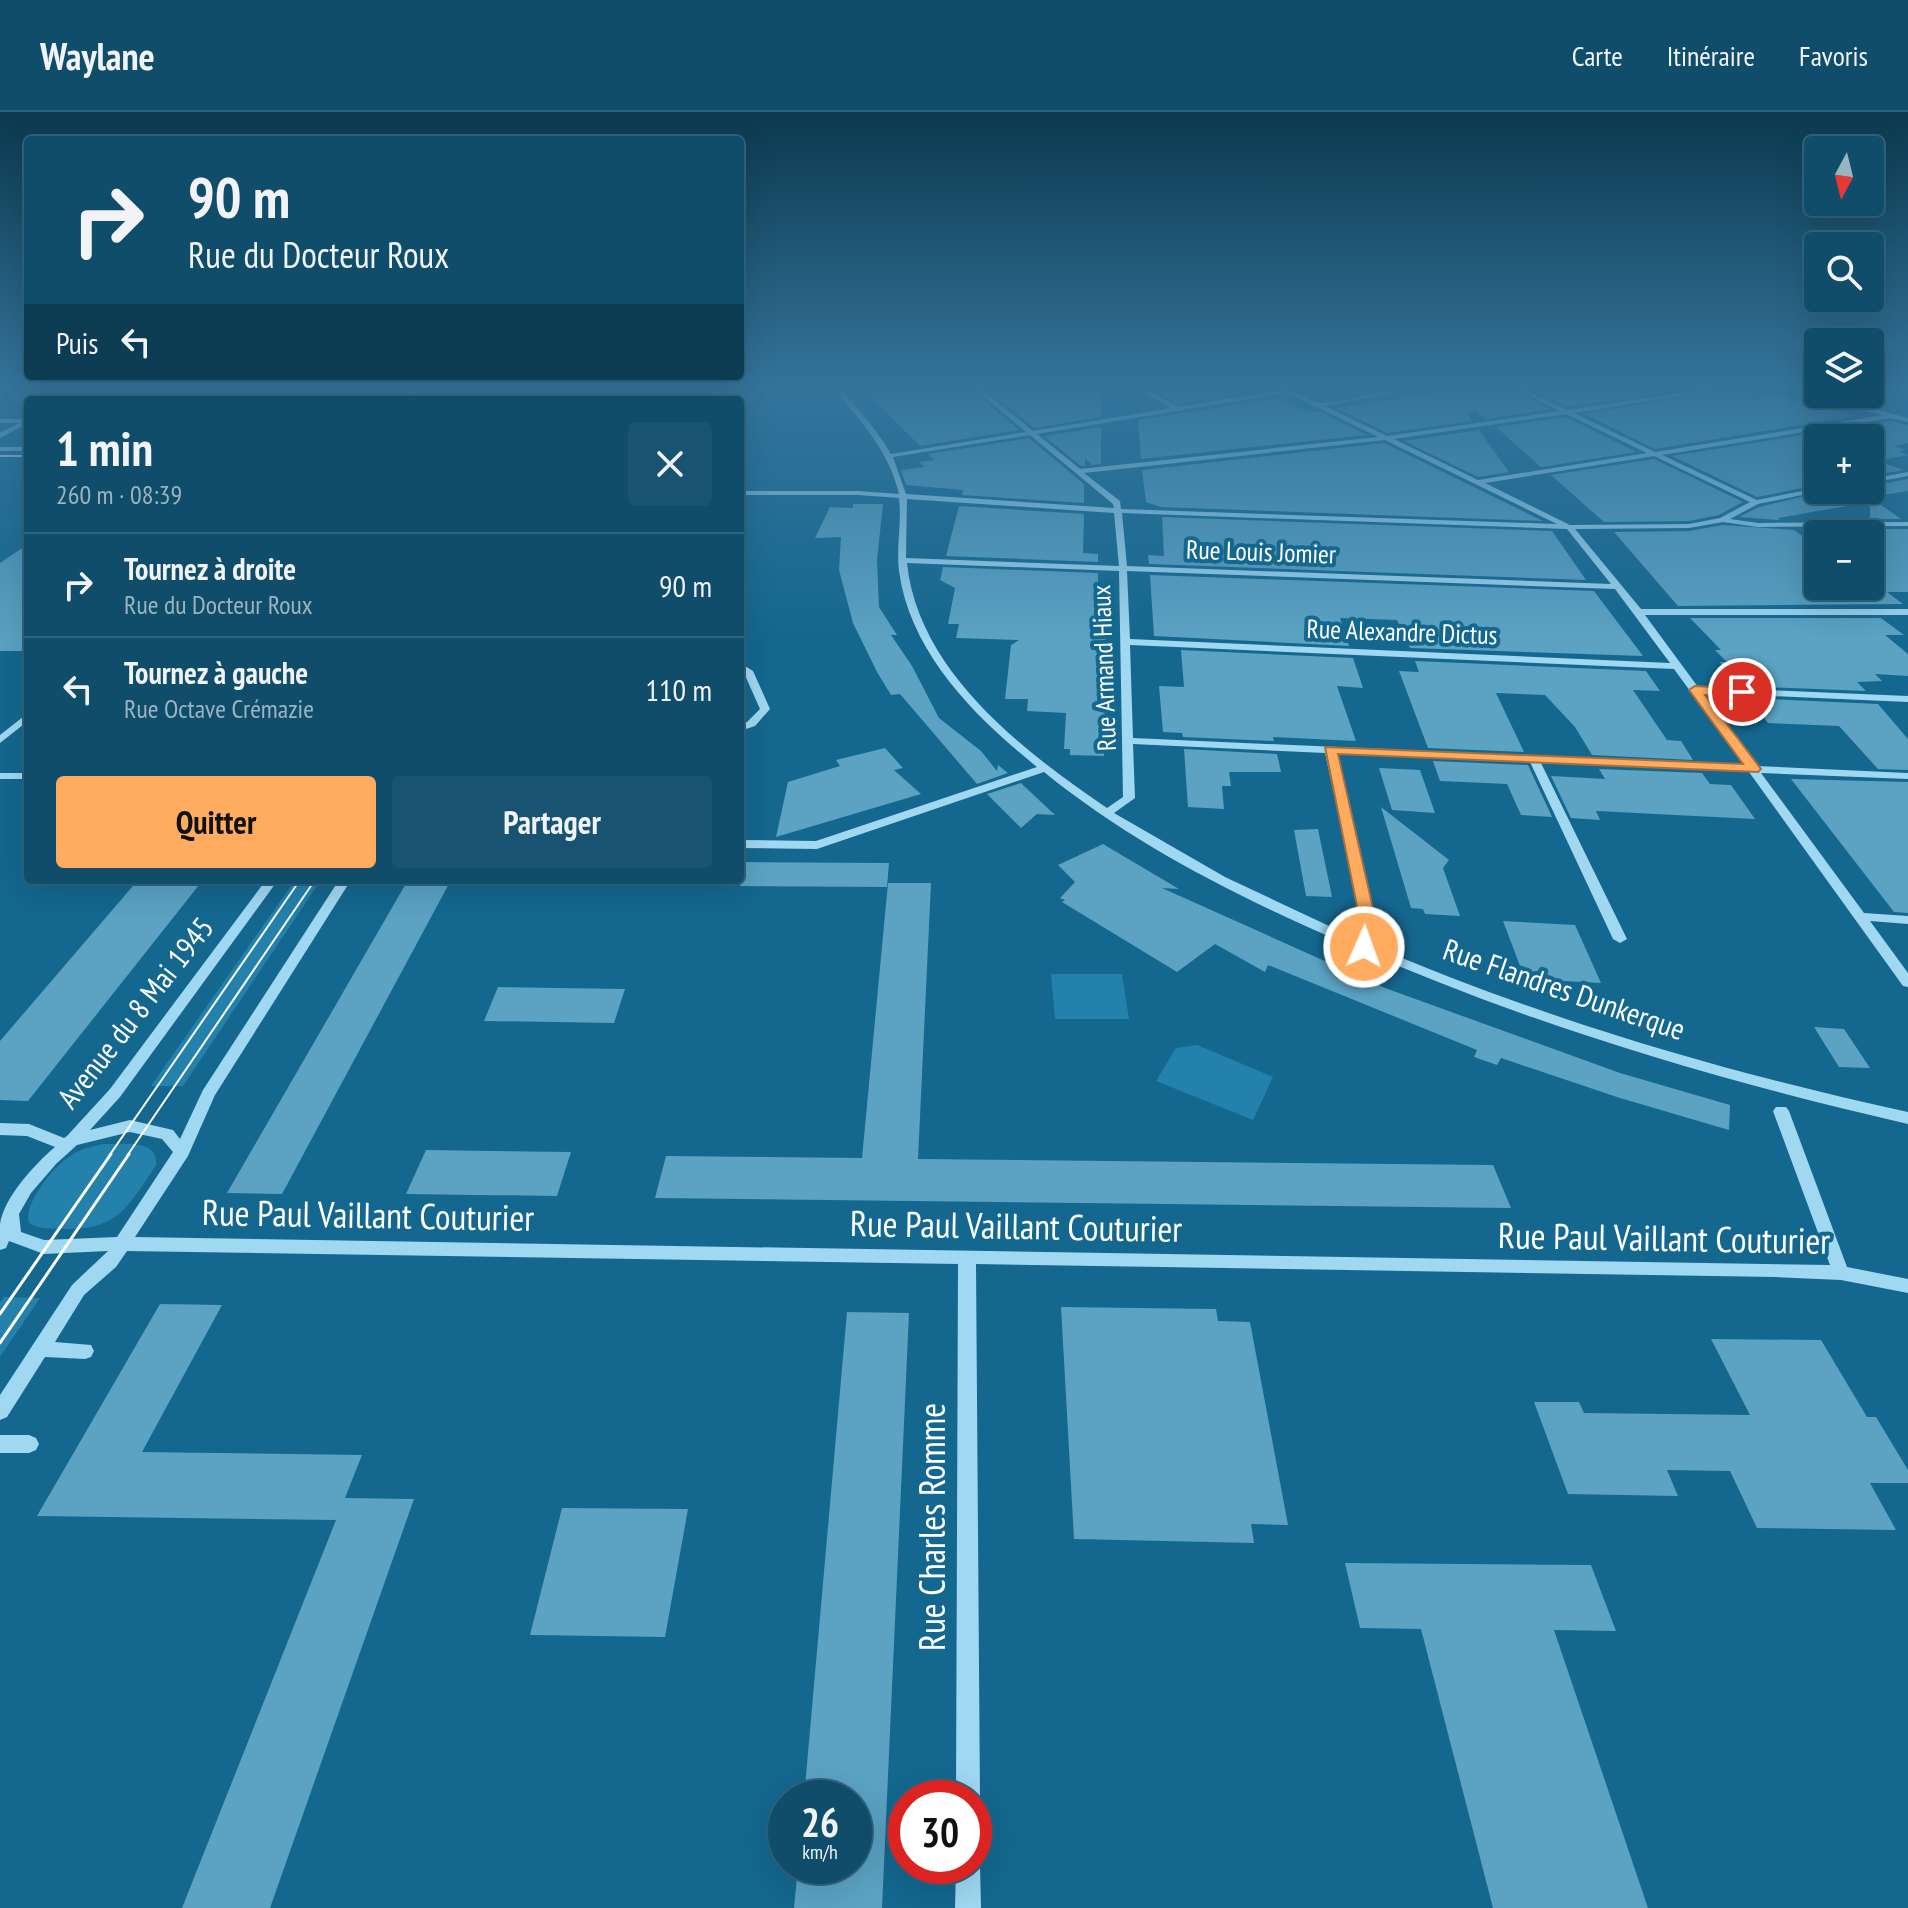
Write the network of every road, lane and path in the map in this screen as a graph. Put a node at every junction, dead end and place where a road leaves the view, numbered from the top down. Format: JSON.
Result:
{"nodes":[{"id":1,"x":895,"y":474,"type":"edge"},
{"id":2,"x":1083,"y":474,"type":"edge"},
{"id":3,"x":1459,"y":474,"type":"edge"},
{"id":4,"x":1533,"y":474,"type":"edge"},
{"id":5,"x":1695,"y":474,"type":"edge"},
{"id":6,"x":1908,"y":474,"type":"edge"},
{"id":7,"x":1884,"y":478,"type":"edge"},
{"id":8,"x":1478,"y":483,"type":"junction"},
{"id":9,"x":744,"y":493,"type":"edge"},
{"id":10,"x":1804,"y":493,"type":"edge"},
{"id":11,"x":903,"y":495,"type":"junction"},
{"id":12,"x":1756,"y":502,"type":"junction"},
{"id":13,"x":1119,"y":511,"type":"junction"},
{"id":14,"x":1723,"y":520,"type":"junction"},
{"id":15,"x":1908,"y":524,"type":"edge"},
{"id":16,"x":1569,"y":527,"type":"junction"},
{"id":17,"x":902,"y":560,"type":"junction"},
{"id":18,"x":1123,"y":569,"type":"junction"},
{"id":19,"x":1619,"y":587,"type":"junction"},
{"id":20,"x":1638,"y":612,"type":"junction"},
{"id":21,"x":1908,"y":612,"type":"edge"},
{"id":22,"x":1125,"y":642,"type":"junction"},
{"id":23,"x":1678,"y":666,"type":"junction"},
{"id":24,"x":744,"y":668,"type":"edge"},
{"id":25,"x":1695,"y":690,"type":"junction"},
{"id":26,"x":1908,"y":699,"type":"edge"},
{"id":27,"x":24,"y":719,"type":"edge"},
{"id":28,"x":744,"y":727,"type":"edge"},
{"id":29,"x":0,"y":740,"type":"edge"},
{"id":30,"x":1129,"y":741,"type":"junction"},
{"id":31,"x":1330,"y":750,"type":"junction"},
{"id":32,"x":1534,"y":759,"type":"junction"},
{"id":33,"x":1046,"y":768,"type":"junction"},
{"id":34,"x":1753,"y":769,"type":"junction"},
{"id":35,"x":0,"y":776,"type":"edge"},
{"id":36,"x":24,"y":776,"type":"edge"},
{"id":37,"x":1908,"y":776,"type":"edge"},
{"id":38,"x":1107,"y":813,"type":"junction"},
{"id":39,"x":744,"y":844,"type":"edge"},
{"id":40,"x":269,"y":884,"type":"edge"},
{"id":41,"x":342,"y":884,"type":"edge"},
{"id":42,"x":1860,"y":917,"type":"junction"},
{"id":43,"x":1908,"y":920,"type":"edge"},
{"id":44,"x":1620,"y":939,"type":"dead end"},
{"id":45,"x":1364,"y":947,"type":"junction"},
{"id":46,"x":1908,"y":983,"type":"edge"},
{"id":47,"x":1781,"y":1111,"type":"dead end"},
{"id":48,"x":1908,"y":1118,"type":"edge"},
{"id":49,"x":0,"y":1129,"type":"edge"},
{"id":50,"x":69,"y":1143,"type":"junction"},
{"id":51,"x":182,"y":1152,"type":"junction"},
{"id":52,"x":11,"y":1214,"type":"junction"},
{"id":53,"x":0,"y":1243,"type":"edge"},
{"id":54,"x":122,"y":1244,"type":"junction"},
{"id":55,"x":967,"y":1257,"type":"junction"},
{"id":56,"x":1841,"y":1273,"type":"junction"},
{"id":57,"x":1908,"y":1286,"type":"edge"},
{"id":58,"x":40,"y":1349,"type":"junction"},
{"id":59,"x":85,"y":1351,"type":"dead end"},
{"id":60,"x":0,"y":1411,"type":"edge"},
{"id":61,"x":0,"y":1444,"type":"edge"},
{"id":62,"x":29,"y":1444,"type":"dead end"},
{"id":63,"x":968,"y":1780,"type":"edge"},
{"id":64,"x":968,"y":1884,"type":"edge"},
{"id":65,"x":968,"y":1908,"type":"edge"}],
"edges":[{"from":1,"to":11,"type":"street"},
{"from":2,"to":13,"type":"street"},
{"from":3,"to":8,"type":"street"},
{"from":4,"to":8,"type":"street"},
{"from":5,"to":12,"type":"street"},
{"from":6,"to":7,"type":"street"},
{"from":8,"to":16,"type":"street"},
{"from":9,"to":11,"type":"street"},
{"from":10,"to":12,"type":"street"},
{"from":11,"to":13,"type":"street"},
{"from":11,"to":17,"type":"street","name":"Rue Flandres Dunkerque"},
{"from":12,"to":14,"type":"street"},
{"from":13,"to":16,"type":"street"},
{"from":13,"to":18,"type":"street","name":"Rue Armand Hiaux"},
{"from":14,"to":15,"type":"street"},
{"from":14,"to":16,"type":"street"},
{"from":16,"to":19,"type":"street"},
{"from":17,"to":18,"type":"street","name":"Rue Louis Jomier"},
{"from":17,"to":33,"type":"street","name":"Rue Flandres Dunkerque"},
{"from":18,"to":19,"type":"street","name":"Rue Louis Jomier"},
{"from":18,"to":22,"type":"street","name":"Rue Armand Hiaux"},
{"from":19,"to":20,"type":"street"},
{"from":20,"to":21,"type":"street"},
{"from":20,"to":23,"type":"street"},
{"from":22,"to":23,"type":"street","name":"Rue Alexandre Dictus"},
{"from":22,"to":30,"type":"street","name":"Rue Armand Hiaux"},
{"from":23,"to":25,"type":"street"},
{"from":24,"to":28,"type":"street"},
{"from":25,"to":26,"type":"street"},
{"from":25,"to":34,"type":"street"},
{"from":27,"to":29,"type":"street"},
{"from":30,"to":31,"type":"street"},
{"from":30,"to":38,"type":"street","name":"Rue Armand Hiaux"},
{"from":31,"to":32,"type":"street"},
{"from":31,"to":45,"type":"street"},
{"from":32,"to":34,"type":"street"},
{"from":32,"to":44,"type":"street"},
{"from":33,"to":38,"type":"street","name":"Rue Flandres Dunkerque"},
{"from":33,"to":39,"type":"street"},
{"from":34,"to":37,"type":"street"},
{"from":34,"to":42,"type":"street"},
{"from":35,"to":36,"type":"street"},
{"from":38,"to":45,"type":"street","name":"Rue Flandres Dunkerque"},
{"from":40,"to":50,"type":"street","name":"Avenue du 8 Mai 1945"},
{"from":41,"to":51,"type":"street"},
{"from":42,"to":43,"type":"street"},
{"from":42,"to":46,"type":"street"},
{"from":45,"to":48,"type":"street","name":"Rue Flandres Dunkerque"},
{"from":47,"to":56,"type":"street"},
{"from":49,"to":50,"type":"street"},
{"from":50,"to":51,"type":"street"},
{"from":50,"to":52,"type":"street","name":"Avenue du 8 Mai 1945"},
{"from":51,"to":54,"type":"street"},
{"from":52,"to":53,"type":"street"},
{"from":52,"to":54,"type":"street","name":"Rue Paul Vaillant Couturier"},
{"from":54,"to":55,"type":"street","name":"Rue Paul Vaillant Couturier"},
{"from":54,"to":58,"type":"street"},
{"from":55,"to":56,"type":"street","name":"Rue Paul Vaillant Couturier"},
{"from":55,"to":63,"type":"street","name":"Rue Charles Romme"},
{"from":56,"to":57,"type":"street","name":"Rue Paul Vaillant Couturier"},
{"from":58,"to":59,"type":"street"},
{"from":58,"to":60,"type":"street"},
{"from":61,"to":62,"type":"street"},
{"from":64,"to":65,"type":"street"}]}
